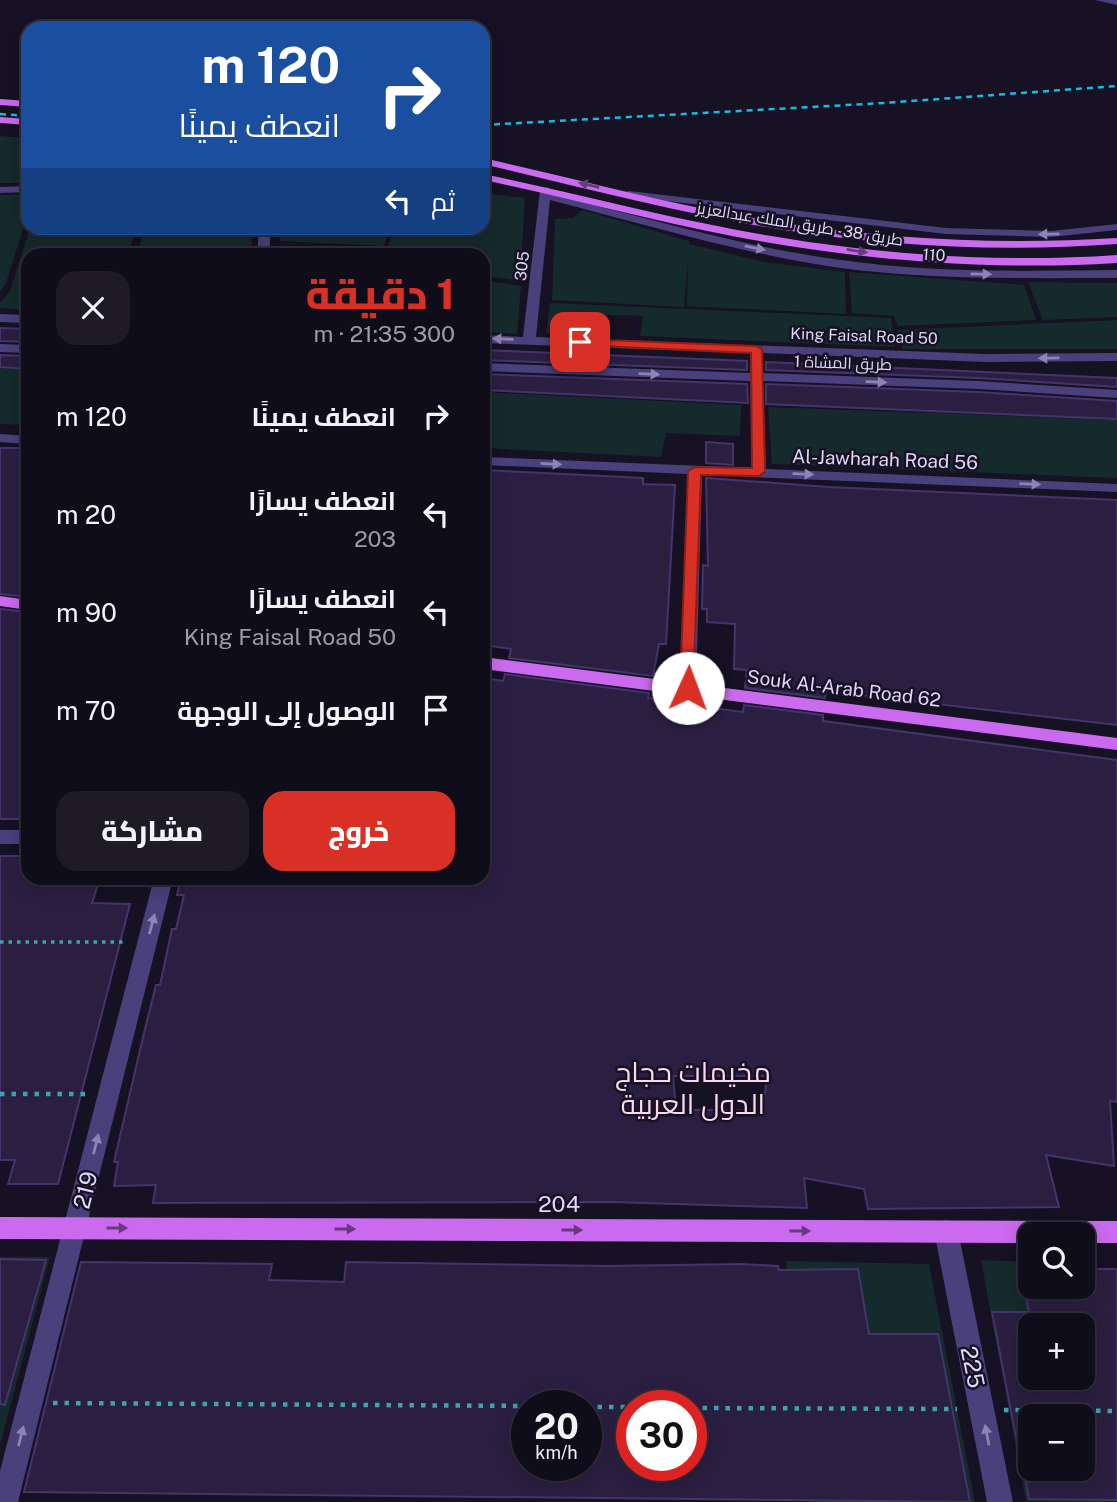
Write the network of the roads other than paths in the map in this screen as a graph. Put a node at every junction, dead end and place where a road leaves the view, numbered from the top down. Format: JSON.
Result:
{"nodes":[{"id":1,"x":1099,"y":0,"type":"edge"},
{"id":2,"x":1117,"y":2,"type":"edge"},
{"id":3,"x":0,"y":102,"type":"edge"},
{"id":4,"x":21,"y":104,"type":"edge"},
{"id":5,"x":0,"y":120,"type":"edge"},
{"id":6,"x":21,"y":121,"type":"edge"},
{"id":7,"x":490,"y":163,"type":"edge"},
{"id":8,"x":490,"y":179,"type":"edge"},
{"id":9,"x":21,"y":189,"type":"edge"},
{"id":10,"x":0,"y":190,"type":"edge"},
{"id":11,"x":546,"y":193,"type":"junction"},
{"id":12,"x":629,"y":194,"type":"junction"},
{"id":13,"x":1117,"y":227,"type":"edge"},
{"id":14,"x":1117,"y":241,"type":"edge"},
{"id":15,"x":1117,"y":259,"type":"edge"},
{"id":16,"x":1117,"y":274,"type":"edge"},
{"id":17,"x":0,"y":318,"type":"edge"},
{"id":18,"x":21,"y":319,"type":"edge"},
{"id":19,"x":490,"y":339,"type":"edge"},
{"id":20,"x":529,"y":341,"type":"junction"},
{"id":21,"x":0,"y":348,"type":"edge"},
{"id":22,"x":21,"y":349,"type":"edge"},
{"id":23,"x":756,"y":349,"type":"junction"},
{"id":24,"x":1117,"y":357,"type":"edge"},
{"id":25,"x":490,"y":367,"type":"edge"},
{"id":26,"x":757,"y":378,"type":"junction"},
{"id":27,"x":1117,"y":394,"type":"edge"},
{"id":28,"x":0,"y":438,"type":"edge"},
{"id":29,"x":21,"y":440,"type":"edge"},
{"id":30,"x":490,"y":461,"type":"edge"},
{"id":31,"x":695,"y":471,"type":"junction"},
{"id":32,"x":759,"y":472,"type":"junction"},
{"id":33,"x":1117,"y":488,"type":"edge"},
{"id":34,"x":0,"y":601,"type":"edge"},
{"id":35,"x":21,"y":604,"type":"edge"},
{"id":36,"x":490,"y":664,"type":"edge"},
{"id":37,"x":688,"y":688,"type":"junction"},
{"id":38,"x":1117,"y":744,"type":"edge"},
{"id":39,"x":0,"y":837,"type":"edge"},
{"id":40,"x":21,"y":838,"type":"edge"},
{"id":41,"x":162,"y":885,"type":"edge"},
{"id":42,"x":75,"y":1227,"type":"junction"},
{"id":43,"x":0,"y":1228,"type":"edge"},
{"id":44,"x":946,"y":1231,"type":"junction"},
{"id":45,"x":1117,"y":1232,"type":"edge"},
{"id":46,"x":5,"y":1502,"type":"edge"},
{"id":47,"x":1000,"y":1502,"type":"edge"}],
"edges":[{"from":1,"to":2,"type":"street"},
{"from":3,"to":4,"type":"main road"},
{"from":5,"to":6,"type":"main road"},
{"from":12,"to":7,"type":"main road","name":"طريق 38 - طريق الملك عبدالعزيز","one_way":true},
{"from":8,"to":11,"type":"main road","name":"طريق 38 - طريق الملك عبدالعزيز"},
{"from":9,"to":10,"type":"street"},
{"from":11,"to":15,"type":"main road","name":"طريق 38 - طريق الملك عبدالعزيز","one_way":true},
{"from":11,"to":16,"type":"street","name":"110","one_way":true},
{"from":11,"to":20,"type":"street","name":"305"},
{"from":13,"to":12,"type":"street","one_way":true},
{"from":12,"to":14,"type":"main road","name":"طريق 38 - طريق الملك عبدالعزيز"},
{"from":17,"to":18,"type":"street"},
{"from":20,"to":19,"type":"street","name":"King Faisal Road 50","one_way":true},
{"from":20,"to":23,"type":"street","name":"King Faisal Road 50"},
{"from":21,"to":22,"type":"street"},
{"from":24,"to":23,"type":"street","name":"King Faisal Road 50","one_way":true},
{"from":23,"to":26,"type":"street"},
{"from":25,"to":26,"type":"street","name":"طريق المشاة 1","one_way":true},
{"from":26,"to":27,"type":"street","name":"طريق المشاة 1","one_way":true},
{"from":26,"to":32,"type":"street"},
{"from":28,"to":29,"type":"street"},
{"from":30,"to":31,"type":"street","name":"Al-Jawharah Road 56","one_way":true},
{"from":31,"to":32,"type":"street","name":"Al-Jawharah Road 56"},
{"from":31,"to":37,"type":"street"},
{"from":32,"to":33,"type":"street","name":"Al-Jawharah Road 56","one_way":true},
{"from":34,"to":35,"type":"main road"},
{"from":36,"to":37,"type":"main road","name":"Souk Al-Arab Road 62"},
{"from":37,"to":38,"type":"main road","name":"Souk Al-Arab Road 62"},
{"from":39,"to":40,"type":"street"},
{"from":42,"to":41,"type":"street","name":"219","one_way":true},
{"from":42,"to":43,"type":"main road","name":"204"},
{"from":42,"to":44,"type":"main road","name":"204","one_way":true},
{"from":46,"to":42,"type":"street","name":"219","one_way":true},
{"from":44,"to":45,"type":"main road","name":"204"},
{"from":47,"to":44,"type":"street","name":"225","one_way":true}]}
